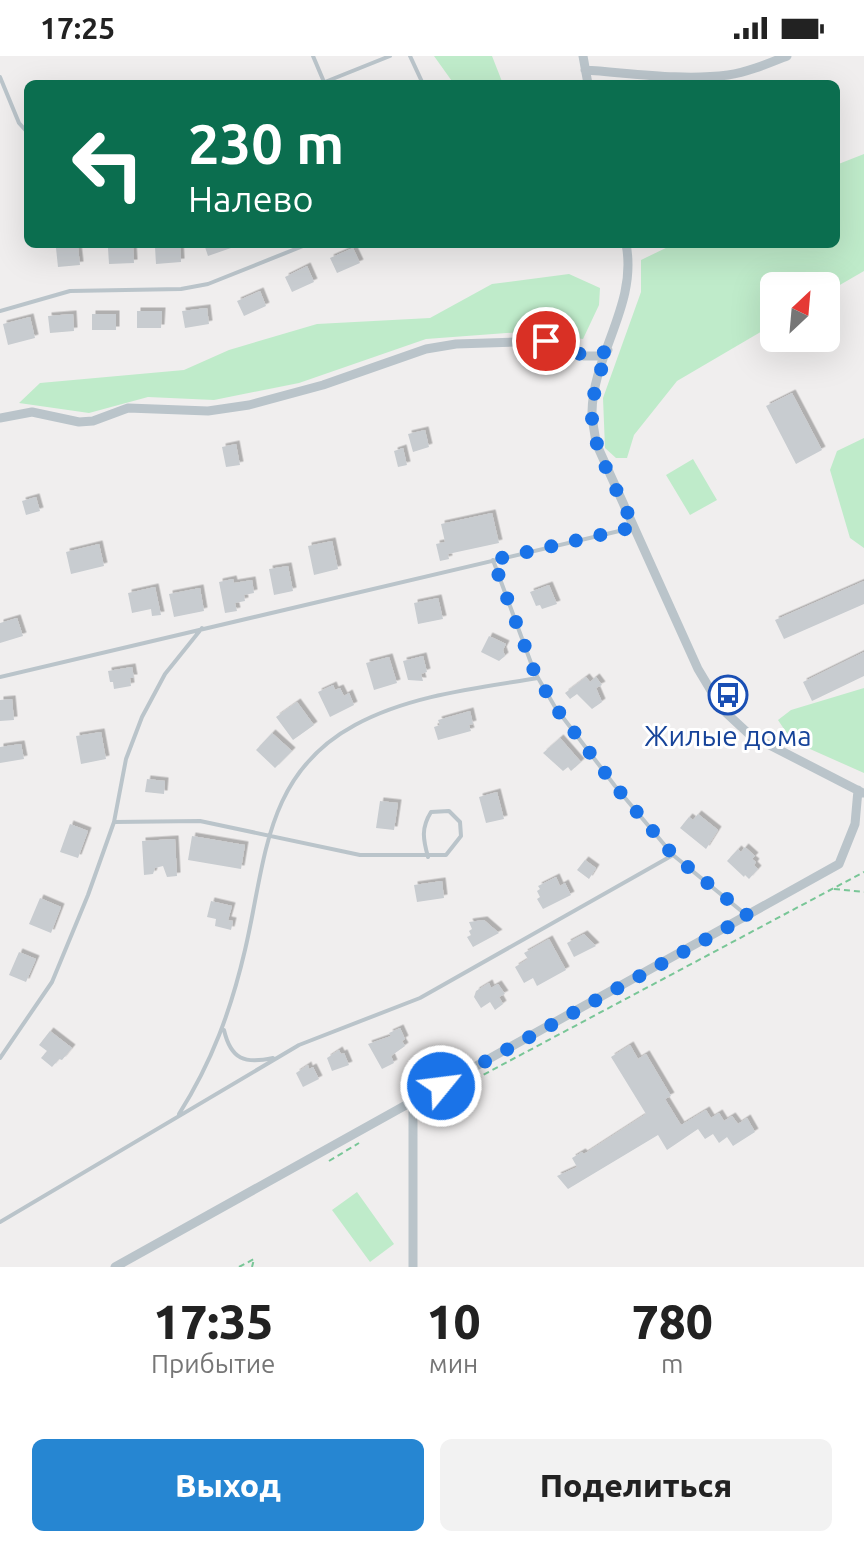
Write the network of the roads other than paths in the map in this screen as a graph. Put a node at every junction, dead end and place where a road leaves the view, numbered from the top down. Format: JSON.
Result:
{"nodes":[{"id":1,"x":313,"y":56,"type":"edge"},
{"id":2,"x":390,"y":56,"type":"edge"},
{"id":3,"x":410,"y":56,"type":"edge"},
{"id":4,"x":583,"y":56,"type":"edge"},
{"id":5,"x":787,"y":56,"type":"edge"},
{"id":6,"x":585,"y":70,"type":"junction"},
{"id":7,"x":0,"y":77,"type":"edge"},
{"id":8,"x":321,"y":80,"type":"edge"},
{"id":9,"x":330,"y":80,"type":"edge"},
{"id":10,"x":421,"y":80,"type":"edge"},
{"id":11,"x":587,"y":80,"type":"edge"},
{"id":12,"x":24,"y":129,"type":"edge"},
{"id":13,"x":298,"y":248,"type":"edge"},
{"id":14,"x":626,"y":248,"type":"edge"},
{"id":15,"x":0,"y":311,"type":"edge"},
{"id":16,"x":608,"y":350,"type":"junction"},
{"id":17,"x":0,"y":418,"type":"edge"},
{"id":18,"x":634,"y":527,"type":"junction"},
{"id":19,"x":493,"y":560,"type":"junction"},
{"id":20,"x":202,"y":628,"type":"junction"},
{"id":21,"x":0,"y":677,"type":"edge"},
{"id":22,"x":538,"y":678,"type":"junction"},
{"id":23,"x":861,"y":792,"type":"edge"},
{"id":24,"x":114,"y":822,"type":"junction"},
{"id":25,"x":269,"y":834,"type":"junction"},
{"id":26,"x":673,"y":855,"type":"junction"},
{"id":27,"x":428,"y":857,"type":"junction"},
{"id":28,"x":748,"y":916,"type":"junction"},
{"id":29,"x":224,"y":1028,"type":"junction"},
{"id":30,"x":278,"y":1057,"type":"junction"},
{"id":31,"x":0,"y":1058,"type":"edge"},
{"id":32,"x":413,"y":1102,"type":"junction"},
{"id":33,"x":177,"y":1117,"type":"junction"},
{"id":34,"x":0,"y":1222,"type":"edge"},
{"id":35,"x":115,"y":1267,"type":"edge"},
{"id":36,"x":413,"y":1267,"type":"edge"}],
"edges":[{"from":1,"to":8,"type":"lane"},
{"from":2,"to":9,"type":"lane"},
{"from":3,"to":10,"type":"lane"},
{"from":4,"to":6,"type":"street"},
{"from":5,"to":6,"type":"street"},
{"from":6,"to":11,"type":"street"},
{"from":7,"to":12,"type":"lane"},
{"from":13,"to":15,"type":"lane"},
{"from":14,"to":16,"type":"street"},
{"from":16,"to":17,"type":"street"},
{"from":16,"to":18,"type":"street"},
{"from":18,"to":19,"type":"lane"},
{"from":18,"to":23,"type":"street"},
{"from":19,"to":20,"type":"lane"},
{"from":19,"to":22,"type":"lane"},
{"from":20,"to":21,"type":"lane"},
{"from":20,"to":24,"type":"lane"},
{"from":22,"to":25,"type":"lane"},
{"from":22,"to":26,"type":"lane"},
{"from":23,"to":28,"type":"street"},
{"from":24,"to":25,"type":"lane"},
{"from":24,"to":31,"type":"lane"},
{"from":25,"to":27,"type":"lane"},
{"from":25,"to":29,"type":"lane"},
{"from":26,"to":28,"type":"lane"},
{"from":26,"to":30,"type":"lane"},
{"from":27,"to":27,"type":"lane"},
{"from":28,"to":32,"type":"street"},
{"from":29,"to":30,"type":"lane"},
{"from":29,"to":33,"type":"lane"},
{"from":30,"to":33,"type":"lane"},
{"from":32,"to":35,"type":"street"},
{"from":32,"to":36,"type":"street"},
{"from":33,"to":34,"type":"lane"}]}
